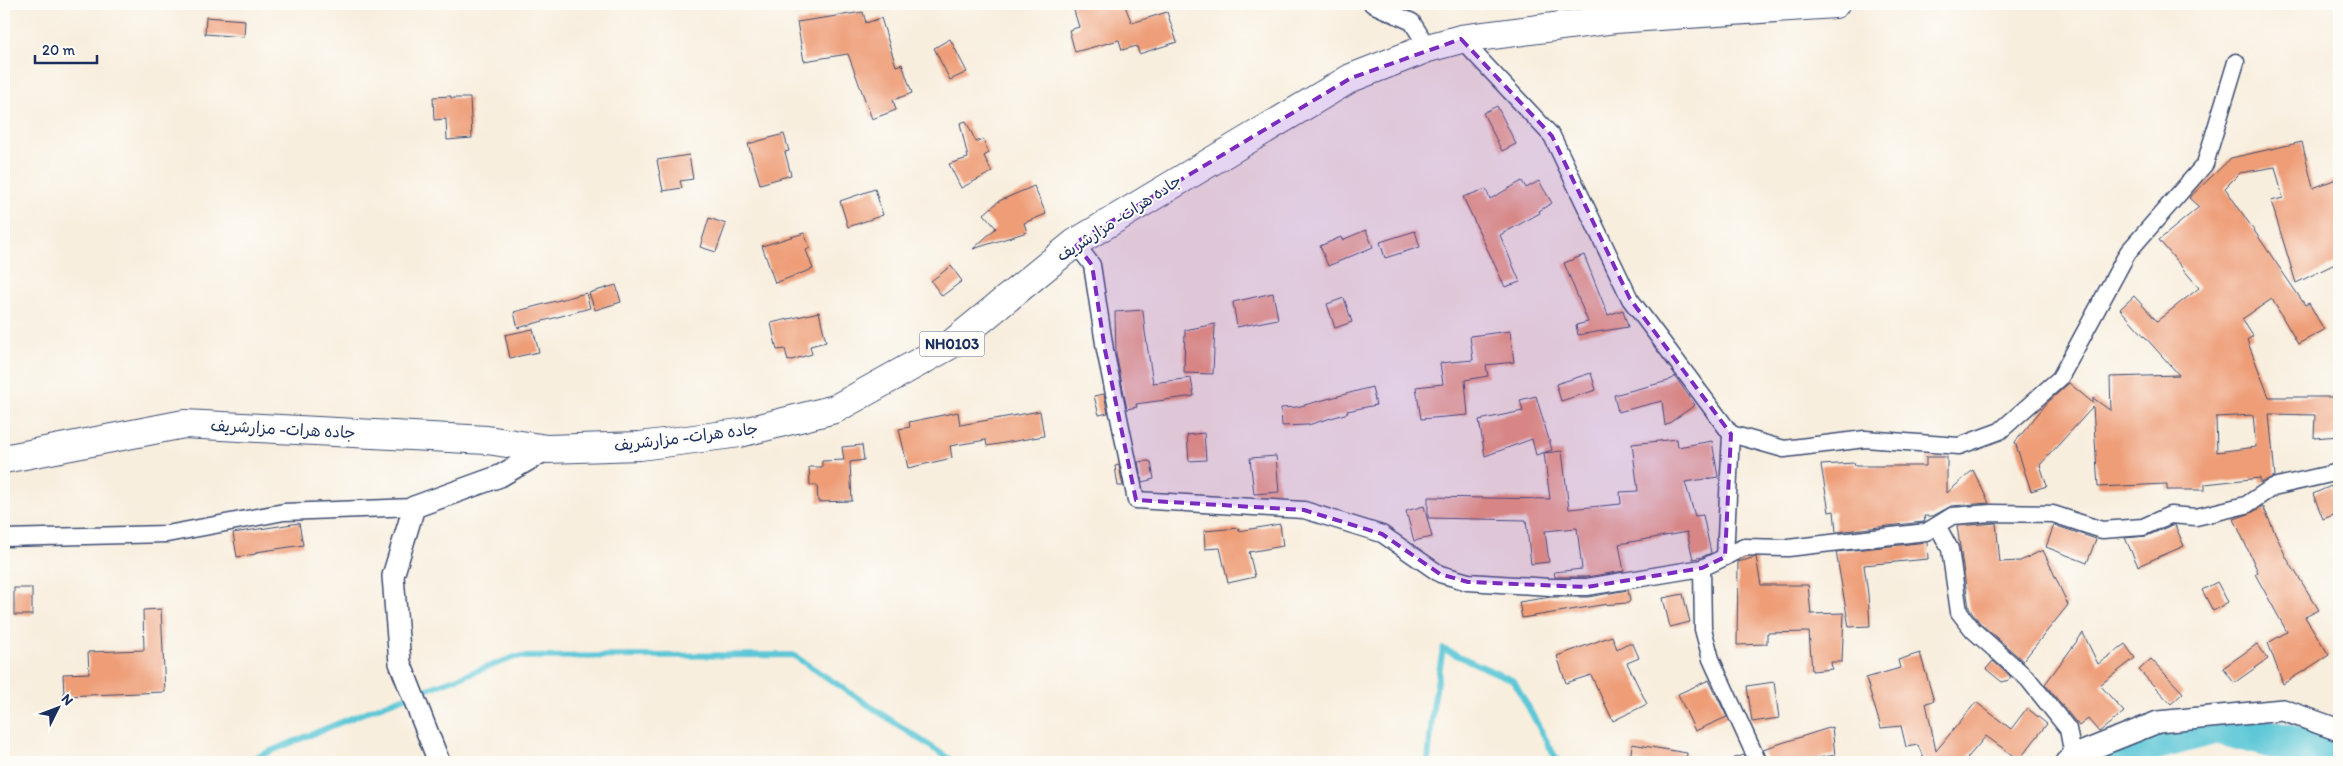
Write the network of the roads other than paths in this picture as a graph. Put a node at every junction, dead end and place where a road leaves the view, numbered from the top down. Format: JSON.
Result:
{"nodes":[{"id":1,"x":1372,"y":4,"type":"edge"},
{"id":2,"x":1835,"y":4,"type":"edge"},
{"id":3,"x":1461,"y":39,"type":"junction"},
{"id":4,"x":1428,"y":48,"type":"junction"},
{"id":5,"x":2236,"y":62,"type":"dead end"},
{"id":6,"x":1075,"y":243,"type":"junction"},
{"id":7,"x":1731,"y":434,"type":"junction"},
{"id":8,"x":547,"y":448,"type":"junction"},
{"id":9,"x":4,"y":460,"type":"edge"},
{"id":10,"x":2339,"y":472,"type":"edge"},
{"id":11,"x":414,"y":507,"type":"junction"},
{"id":12,"x":1938,"y":527,"type":"junction"},
{"id":13,"x":4,"y":538,"type":"edge"},
{"id":14,"x":1725,"y":557,"type":"junction"},
{"id":15,"x":1702,"y":568,"type":"junction"},
{"id":16,"x":2339,"y":730,"type":"edge"},
{"id":17,"x":2070,"y":759,"type":"edge"},
{"id":18,"x":439,"y":762,"type":"edge"},
{"id":19,"x":1758,"y":762,"type":"edge"}],
"edges":[{"from":1,"to":4,"type":"street"},
{"from":2,"to":3,"type":"highway","name":"جاده هرات- مزارشریف","number":"NH0103"},
{"from":3,"to":4,"type":"highway","name":"جاده هرات- مزارشریف","number":"NH0103"},
{"from":3,"to":7,"type":"street"},
{"from":4,"to":6,"type":"highway","name":"جاده هرات- مزارشریف","number":"NH0103"},
{"from":5,"to":7,"type":"street"},
{"from":6,"to":8,"type":"highway","name":"جاده هرات- مزارشریف","number":"NH0103"},
{"from":6,"to":15,"type":"street"},
{"from":7,"to":14,"type":"street"},
{"from":8,"to":9,"type":"highway","name":"جاده هرات- مزارشریف","number":"NH0103"},
{"from":8,"to":11,"type":"street"},
{"from":10,"to":12,"type":"street"},
{"from":11,"to":13,"type":"street"},
{"from":11,"to":18,"type":"street"},
{"from":12,"to":14,"type":"street"},
{"from":12,"to":17,"type":"street"},
{"from":14,"to":15,"type":"street"},
{"from":15,"to":19,"type":"street"},
{"from":16,"to":17,"type":"street"}]}
